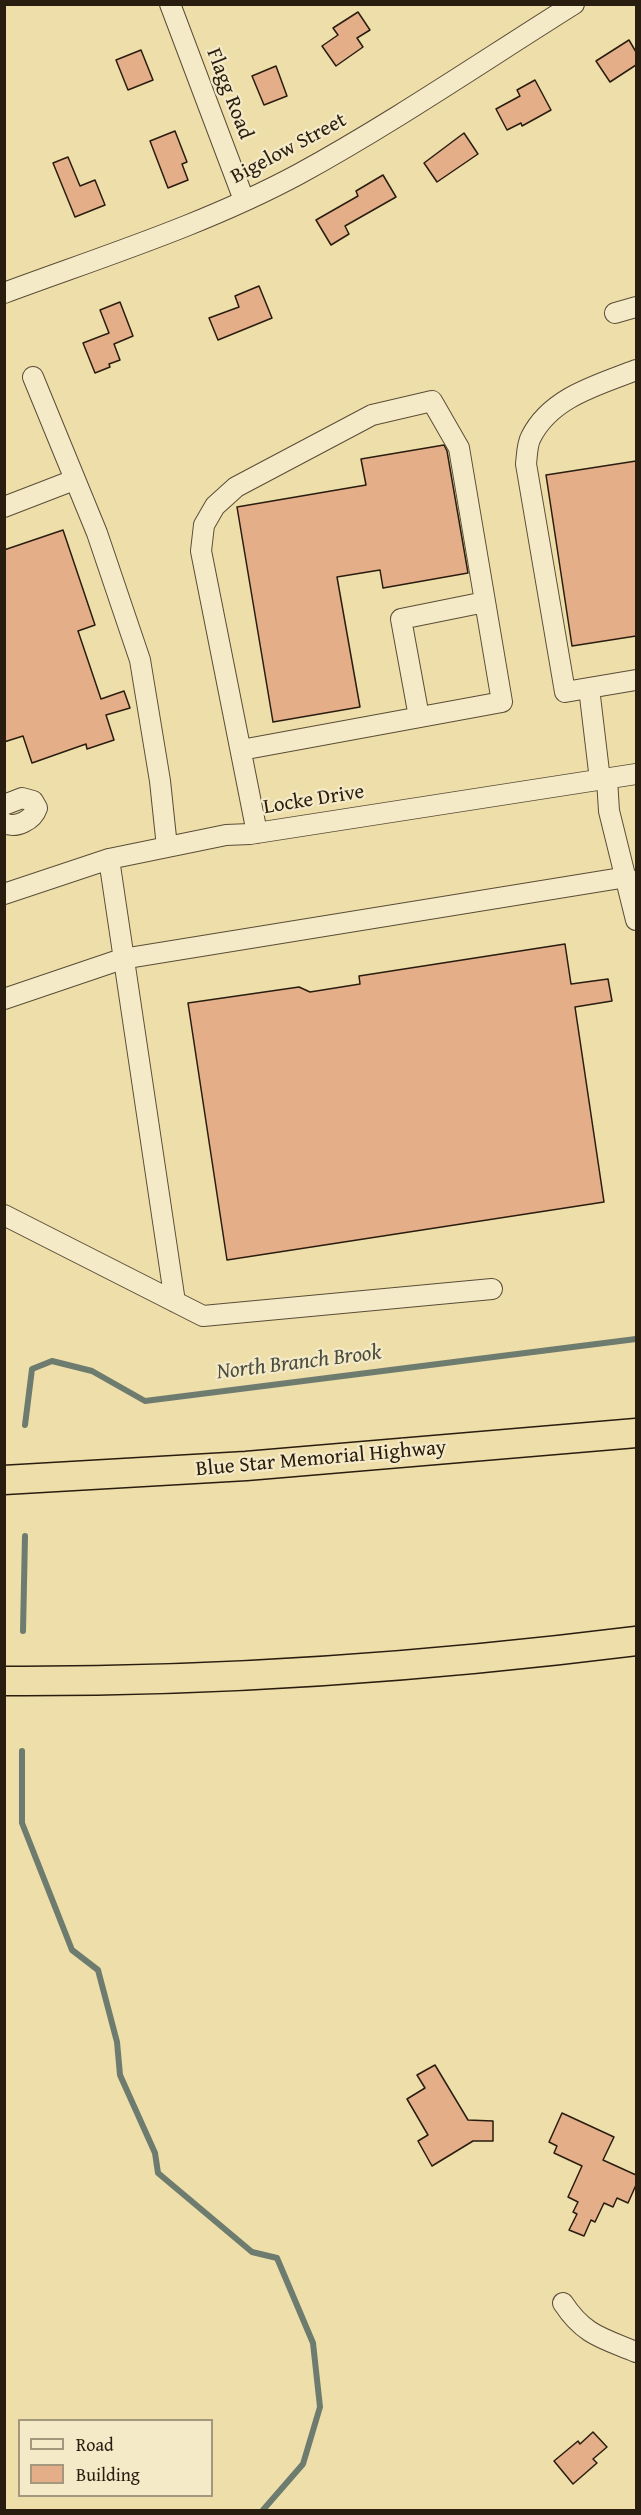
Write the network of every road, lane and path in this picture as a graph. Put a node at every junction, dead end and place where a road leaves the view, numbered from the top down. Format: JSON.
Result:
{"nodes":[{"id":1,"x":170,"y":4,"type":"edge"},
{"id":2,"x":574,"y":4,"type":"edge"},
{"id":3,"x":244,"y":200,"type":"junction"},
{"id":4,"x":4,"y":293,"type":"edge"},
{"id":5,"x":636,"y":308,"type":"edge"},
{"id":6,"x":615,"y":313,"type":"dead end"},
{"id":7,"x":636,"y":370,"type":"edge"},
{"id":8,"x":33,"y":377,"type":"dead end"},
{"id":9,"x":74,"y":480,"type":"junction"},
{"id":10,"x":4,"y":507,"type":"edge"},
{"id":11,"x":485,"y":602,"type":"junction"},
{"id":12,"x":636,"y":680,"type":"edge"},
{"id":13,"x":589,"y":688,"type":"junction"},
{"id":14,"x":419,"y":717,"type":"junction"},
{"id":15,"x":241,"y":750,"type":"junction"},
{"id":16,"x":636,"y":774,"type":"edge"},
{"id":17,"x":604,"y":779,"type":"junction"},
{"id":18,"x":4,"y":805,"type":"edge"},
{"id":19,"x":4,"y":823,"type":"edge"},
{"id":20,"x":257,"y":833,"type":"junction"},
{"id":21,"x":167,"y":847,"type":"junction"},
{"id":22,"x":109,"y":859,"type":"junction"},
{"id":23,"x":627,"y":877,"type":"junction"},
{"id":24,"x":4,"y":894,"type":"edge"},
{"id":25,"x":636,"y":920,"type":"edge"},
{"id":26,"x":122,"y":959,"type":"junction"},
{"id":27,"x":4,"y":999,"type":"edge"},
{"id":28,"x":4,"y":1215,"type":"edge"},
{"id":29,"x":492,"y":1289,"type":"dead end"},
{"id":30,"x":175,"y":1302,"type":"junction"},
{"id":31,"x":636,"y":1433,"type":"edge"},
{"id":32,"x":4,"y":1480,"type":"edge"},
{"id":33,"x":636,"y":1641,"type":"edge"},
{"id":34,"x":4,"y":1681,"type":"edge"},
{"id":35,"x":563,"y":2303,"type":"dead end"},
{"id":36,"x":636,"y":2352,"type":"edge"}],
"edges":[{"from":1,"to":3,"type":"street","name":"Flagg Road"},
{"from":2,"to":3,"type":"street","name":"Bigelow Street"},
{"from":3,"to":4,"type":"street","name":"Bigelow Street"},
{"from":5,"to":6,"type":"street"},
{"from":7,"to":13,"type":"street"},
{"from":8,"to":9,"type":"street"},
{"from":9,"to":10,"type":"street"},
{"from":9,"to":21,"type":"street"},
{"from":11,"to":14,"type":"street"},
{"from":11,"to":14,"type":"street"},
{"from":11,"to":15,"type":"street"},
{"from":12,"to":13,"type":"street"},
{"from":13,"to":17,"type":"street"},
{"from":14,"to":15,"type":"street"},
{"from":15,"to":20,"type":"street"},
{"from":16,"to":17,"type":"street","name":"Locke Drive"},
{"from":17,"to":20,"type":"street","name":"Locke Drive"},
{"from":17,"to":23,"type":"street"},
{"from":18,"to":19,"type":"street"},
{"from":20,"to":21,"type":"street","name":"Locke Drive"},
{"from":21,"to":22,"type":"street","name":"Locke Drive"},
{"from":22,"to":24,"type":"street","name":"Locke Drive"},
{"from":22,"to":26,"type":"street"},
{"from":23,"to":25,"type":"street"},
{"from":23,"to":26,"type":"street"},
{"from":26,"to":27,"type":"street"},
{"from":26,"to":30,"type":"street"},
{"from":28,"to":30,"type":"street"},
{"from":29,"to":30,"type":"street"},
{"from":31,"to":32,"type":"highway","name":"Blue Star Memorial Highway"},
{"from":33,"to":34,"type":"highway"},
{"from":35,"to":36,"type":"street"}]}
